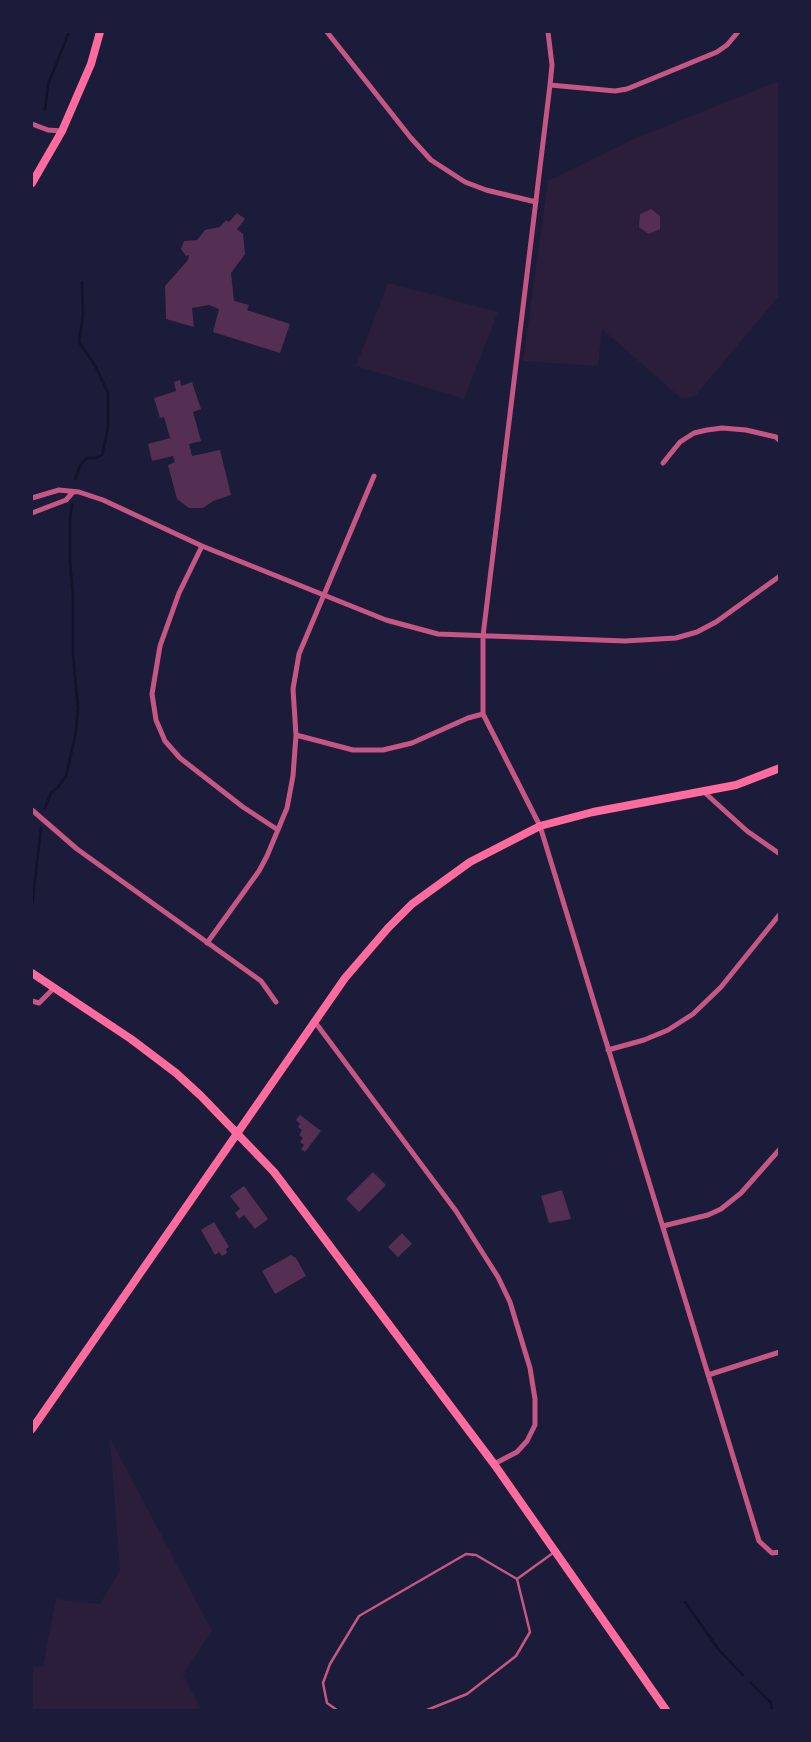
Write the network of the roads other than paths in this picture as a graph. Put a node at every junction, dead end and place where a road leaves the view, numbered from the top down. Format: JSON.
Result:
{"nodes":[{"id":1,"x":100,"y":32,"type":"edge"},
{"id":2,"x":327,"y":32,"type":"edge"},
{"id":3,"x":548,"y":32,"type":"edge"},
{"id":4,"x":738,"y":32,"type":"edge"},
{"id":5,"x":550,"y":85,"type":"junction"},
{"id":6,"x":32,"y":124,"type":"edge"},
{"id":7,"x":62,"y":131,"type":"junction"},
{"id":8,"x":32,"y":183,"type":"edge"},
{"id":9,"x":536,"y":202,"type":"junction"},
{"id":10,"x":778,"y":437,"type":"edge"},
{"id":11,"x":663,"y":463,"type":"dead end"},
{"id":12,"x":374,"y":476,"type":"dead end"},
{"id":13,"x":73,"y":492,"type":"junction"},
{"id":14,"x":32,"y":498,"type":"edge"},
{"id":15,"x":32,"y":513,"type":"edge"},
{"id":16,"x":202,"y":546,"type":"junction"},
{"id":17,"x":779,"y":576,"type":"edge"},
{"id":18,"x":325,"y":594,"type":"junction"},
{"id":19,"x":483,"y":636,"type":"junction"},
{"id":20,"x":483,"y":714,"type":"junction"},
{"id":21,"x":296,"y":735,"type":"junction"},
{"id":22,"x":779,"y":768,"type":"edge"},
{"id":23,"x":704,"y":792,"type":"junction"},
{"id":24,"x":32,"y":810,"type":"edge"},
{"id":25,"x":540,"y":826,"type":"junction"},
{"id":26,"x":278,"y":830,"type":"junction"},
{"id":27,"x":779,"y":855,"type":"edge"},
{"id":28,"x":779,"y":914,"type":"edge"},
{"id":29,"x":206,"y":943,"type":"junction"},
{"id":30,"x":32,"y":974,"type":"edge"},
{"id":31,"x":54,"y":988,"type":"junction"},
{"id":32,"x":32,"y":1001,"type":"edge"},
{"id":33,"x":276,"y":1002,"type":"dead end"},
{"id":34,"x":315,"y":1022,"type":"junction"},
{"id":35,"x":608,"y":1050,"type":"junction"},
{"id":36,"x":237,"y":1133,"type":"junction"},
{"id":37,"x":779,"y":1149,"type":"edge"},
{"id":38,"x":663,"y":1226,"type":"junction"},
{"id":39,"x":779,"y":1352,"type":"edge"},
{"id":40,"x":708,"y":1375,"type":"junction"},
{"id":41,"x":32,"y":1429,"type":"edge"},
{"id":42,"x":494,"y":1464,"type":"junction"},
{"id":43,"x":556,"y":1551,"type":"junction"},
{"id":44,"x":779,"y":1552,"type":"edge"},
{"id":45,"x":517,"y":1579,"type":"junction"},
{"id":46,"x":337,"y":1710,"type":"edge"},
{"id":47,"x":427,"y":1710,"type":"edge"},
{"id":48,"x":666,"y":1710,"type":"edge"}],
"edges":[{"from":1,"to":7,"type":"main road"},
{"from":2,"to":9,"type":"street"},
{"from":3,"to":5,"type":"street"},
{"from":4,"to":5,"type":"street"},
{"from":5,"to":9,"type":"street"},
{"from":6,"to":7,"type":"street"},
{"from":7,"to":8,"type":"main road"},
{"from":9,"to":19,"type":"street"},
{"from":10,"to":11,"type":"street"},
{"from":12,"to":18,"type":"street"},
{"from":13,"to":14,"type":"street"},
{"from":13,"to":15,"type":"street"},
{"from":13,"to":16,"type":"street"},
{"from":16,"to":18,"type":"street"},
{"from":16,"to":26,"type":"street"},
{"from":17,"to":19,"type":"street"},
{"from":18,"to":19,"type":"street"},
{"from":18,"to":21,"type":"street"},
{"from":19,"to":20,"type":"street"},
{"from":20,"to":21,"type":"street"},
{"from":20,"to":25,"type":"street"},
{"from":21,"to":26,"type":"street"},
{"from":22,"to":23,"type":"main road"},
{"from":23,"to":25,"type":"main road"},
{"from":23,"to":27,"type":"street"},
{"from":24,"to":29,"type":"street"},
{"from":25,"to":34,"type":"main road"},
{"from":25,"to":35,"type":"street"},
{"from":26,"to":29,"type":"street"},
{"from":28,"to":35,"type":"street"},
{"from":29,"to":33,"type":"street"},
{"from":30,"to":31,"type":"main road"},
{"from":31,"to":32,"type":"street"},
{"from":31,"to":36,"type":"main road"},
{"from":34,"to":36,"type":"main road"},
{"from":34,"to":42,"type":"street"},
{"from":35,"to":38,"type":"street"},
{"from":36,"to":41,"type":"main road"},
{"from":36,"to":42,"type":"main road"},
{"from":37,"to":38,"type":"street"},
{"from":38,"to":40,"type":"street"},
{"from":39,"to":40,"type":"street"},
{"from":40,"to":44,"type":"street"},
{"from":42,"to":43,"type":"main road"},
{"from":43,"to":45,"type":"lane"},
{"from":43,"to":48,"type":"main road"},
{"from":45,"to":46,"type":"lane"},
{"from":45,"to":47,"type":"lane"}]}
